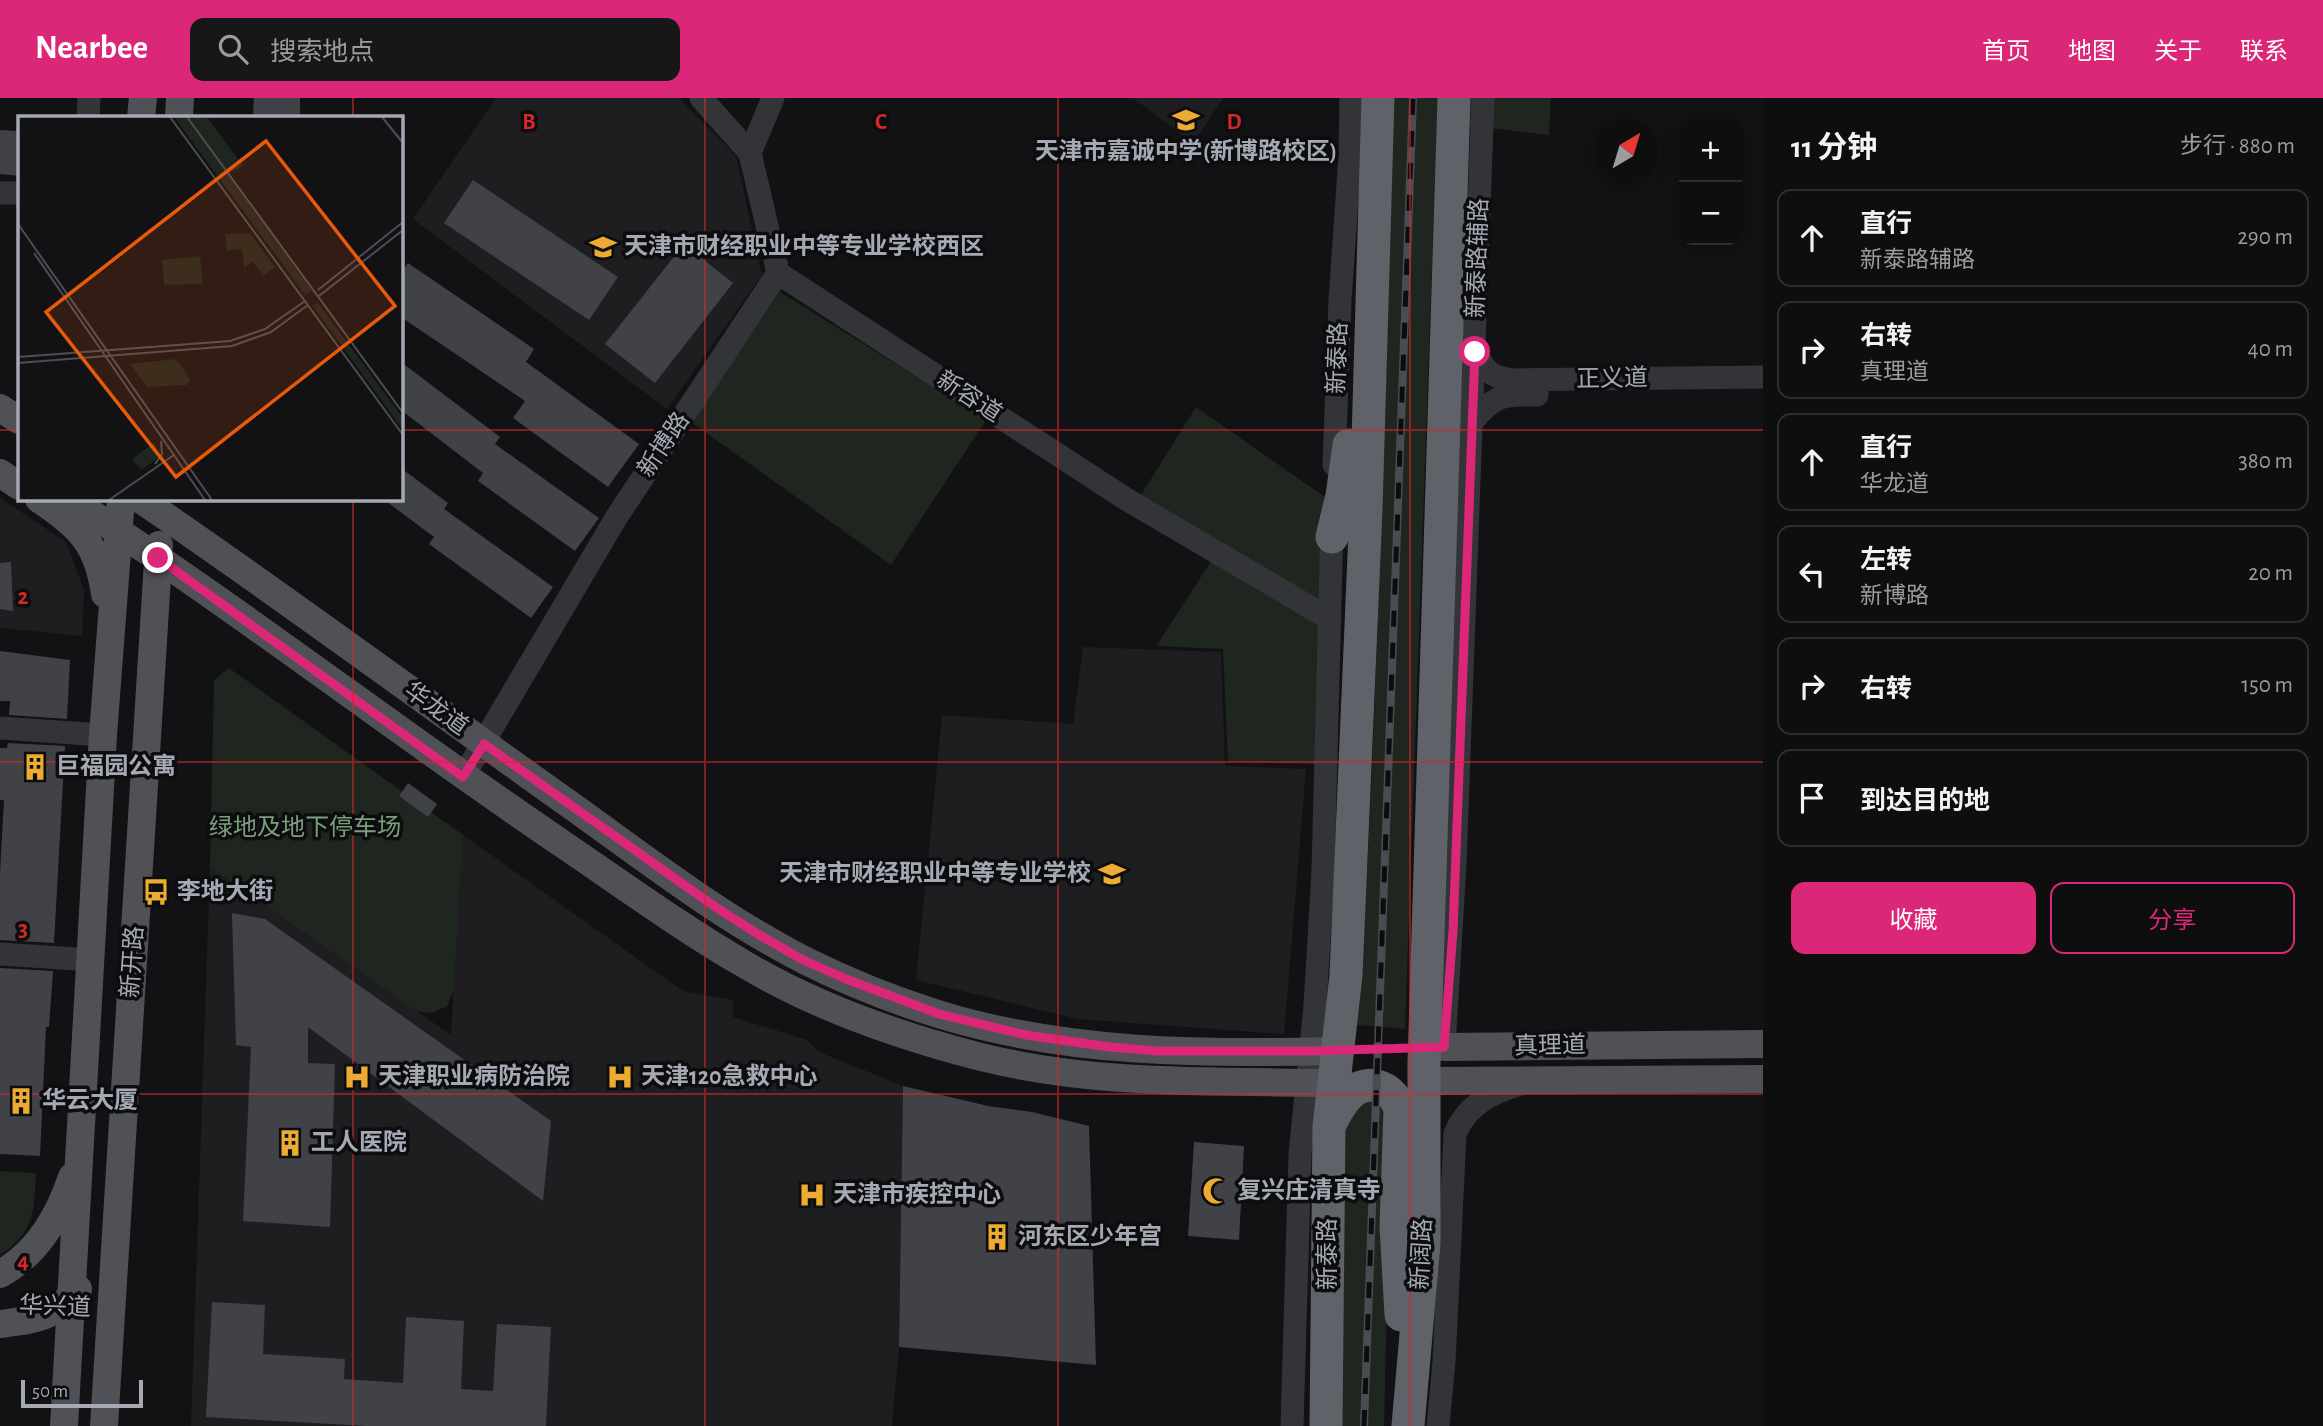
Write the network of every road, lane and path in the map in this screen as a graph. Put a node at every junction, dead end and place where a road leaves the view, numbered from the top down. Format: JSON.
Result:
{"nodes":[{"id":1,"x":89,"y":98,"type":"edge"},
{"id":2,"x":142,"y":98,"type":"edge"},
{"id":3,"x":180,"y":98,"type":"edge"},
{"id":4,"x":701,"y":98,"type":"edge"},
{"id":5,"x":773,"y":98,"type":"edge"},
{"id":6,"x":1351,"y":98,"type":"edge"},
{"id":7,"x":1378,"y":98,"type":"edge"},
{"id":8,"x":1454,"y":98,"type":"edge"},
{"id":9,"x":1483,"y":98,"type":"edge"},
{"id":10,"x":88,"y":116,"type":"edge"},
{"id":11,"x":142,"y":116,"type":"edge"},
{"id":12,"x":179,"y":116,"type":"edge"},
{"id":13,"x":750,"y":153,"type":"junction"},
{"id":14,"x":0,"y":192,"type":"edge"},
{"id":15,"x":1375,"y":193,"type":"junction"},
{"id":16,"x":18,"y":194,"type":"edge"},
{"id":17,"x":778,"y":273,"type":"junction"},
{"id":18,"x":1475,"y":352,"type":"junction"},
{"id":19,"x":1763,"y":377,"type":"edge"},
{"id":20,"x":1763,"y":391,"type":"edge"},
{"id":21,"x":1473,"y":421,"type":"junction"},
{"id":22,"x":0,"y":454,"type":"edge"},
{"id":23,"x":18,"y":466,"type":"edge"},
{"id":24,"x":0,"y":473,"type":"edge"},
{"id":25,"x":18,"y":485,"type":"edge"},
{"id":26,"x":40,"y":500,"type":"edge"},
{"id":27,"x":74,"y":500,"type":"edge"},
{"id":28,"x":132,"y":512,"type":"edge"},
{"id":29,"x":1332,"y":537,"type":"junction"},
{"id":30,"x":158,"y":558,"type":"junction"},
{"id":31,"x":1330,"y":619,"type":"junction"},
{"id":32,"x":110,"y":642,"type":"junction"},
{"id":33,"x":152,"y":656,"type":"junction"},
{"id":34,"x":0,"y":728,"type":"edge"},
{"id":35,"x":103,"y":735,"type":"junction"},
{"id":36,"x":484,"y":744,"type":"junction"},
{"id":37,"x":463,"y":777,"type":"junction"},
{"id":38,"x":0,"y":954,"type":"edge"},
{"id":39,"x":92,"y":960,"type":"junction"},
{"id":40,"x":1763,"y":1044,"type":"edge"},
{"id":41,"x":1431,"y":1059,"type":"junction"},
{"id":42,"x":1320,"y":1066,"type":"junction"},
{"id":43,"x":1763,"y":1079,"type":"edge"},
{"id":44,"x":1534,"y":1080,"type":"junction"},
{"id":45,"x":1329,"y":1127,"type":"junction"},
{"id":46,"x":80,"y":1151,"type":"junction"},
{"id":47,"x":115,"y":1230,"type":"junction"},
{"id":48,"x":1424,"y":1242,"type":"junction"},
{"id":49,"x":0,"y":1274,"type":"edge"},
{"id":50,"x":0,"y":1306,"type":"edge"},
{"id":51,"x":61,"y":1319,"type":"junction"},
{"id":52,"x":109,"y":1322,"type":"junction"},
{"id":53,"x":0,"y":1326,"type":"edge"},
{"id":54,"x":1410,"y":1390,"type":"junction"},
{"id":55,"x":104,"y":1416,"type":"edge"},
{"id":56,"x":1438,"y":1418,"type":"edge"},
{"id":57,"x":64,"y":1426,"type":"edge"},
{"id":58,"x":1292,"y":1426,"type":"edge"},
{"id":59,"x":1326,"y":1426,"type":"edge"},
{"id":60,"x":1408,"y":1426,"type":"edge"}],
"edges":[{"from":1,"to":10,"type":"street"},
{"from":2,"to":11,"type":"main road"},
{"from":3,"to":12,"type":"main road"},
{"from":4,"to":13,"type":"street"},
{"from":5,"to":13,"type":"street"},
{"from":6,"to":29,"type":"street","name":"新泰路"},
{"from":7,"to":15,"type":"highway"},
{"from":8,"to":41,"type":"highway","name":"新阔路"},
{"from":9,"to":18,"type":"street","name":"新泰路辅路"},
{"from":13,"to":17,"type":"street"},
{"from":14,"to":16,"type":"street"},
{"from":15,"to":29,"type":"highway"},
{"from":15,"to":42,"type":"highway","name":"新泰路"},
{"from":17,"to":31,"type":"street","name":"新容道"},
{"from":17,"to":36,"type":"street","name":"新博路"},
{"from":18,"to":19,"type":"street","name":"正义道"},
{"from":18,"to":21,"type":"street","name":"新泰路辅路"},
{"from":20,"to":21,"type":"street","name":"正义道"},
{"from":21,"to":41,"type":"street","name":"新泰路辅路"},
{"from":22,"to":23,"type":"main road"},
{"from":24,"to":25,"type":"main road"},
{"from":26,"to":32,"type":"main road"},
{"from":27,"to":28,"type":"main road"},
{"from":28,"to":30,"type":"main road"},
{"from":28,"to":30,"type":"main road","name":"新开路"},
{"from":28,"to":32,"type":"main road","name":"新开路"},
{"from":28,"to":33,"type":"main road"},
{"from":28,"to":36,"type":"main road","name":"华龙道"},
{"from":29,"to":31,"type":"street","name":"新泰路"},
{"from":30,"to":33,"type":"main road","name":"新开路"},
{"from":30,"to":37,"type":"main road"},
{"from":31,"to":42,"type":"street","name":"新泰路"},
{"from":32,"to":35,"type":"main road","name":"新开路"},
{"from":33,"to":47,"type":"main road","name":"新开路"},
{"from":34,"to":35,"type":"street"},
{"from":35,"to":39,"type":"main road","name":"新开路"},
{"from":36,"to":37,"type":"street","name":"新博路"},
{"from":36,"to":42,"type":"main road","name":"华龙道"},
{"from":37,"to":42,"type":"main road"},
{"from":38,"to":39,"type":"street"},
{"from":39,"to":46,"type":"main road","name":"新开路"},
{"from":40,"to":41,"type":"main road","name":"真理道"},
{"from":41,"to":42,"type":"path"},
{"from":41,"to":44,"type":"main road","name":"真理道"},
{"from":41,"to":48,"type":"highway","name":"新阔路"},
{"from":42,"to":45,"type":"highway","name":"新泰路"},
{"from":42,"to":58,"type":"street","name":"新泰路"},
{"from":43,"to":44,"type":"main road","name":"真理道"},
{"from":44,"to":56,"type":"street"},
{"from":45,"to":54,"type":"highway"},
{"from":45,"to":59,"type":"highway","name":"新泰路"},
{"from":46,"to":49,"type":"main road"},
{"from":46,"to":51,"type":"main road","name":"新开路"},
{"from":47,"to":51,"type":"main road"},
{"from":47,"to":52,"type":"main road","name":"新开路"},
{"from":48,"to":54,"type":"highway","name":"新阔路"},
{"from":48,"to":56,"type":"street"},
{"from":50,"to":51,"type":"main road","name":"华兴道"},
{"from":51,"to":52,"type":"main road","name":"华兴道"},
{"from":51,"to":53,"type":"main road","name":"华兴道"},
{"from":51,"to":55,"type":"main road"},
{"from":51,"to":57,"type":"main road","name":"新开路"},
{"from":52,"to":55,"type":"main road","name":"新开路"},
{"from":54,"to":60,"type":"highway","name":"新阔路"}]}
